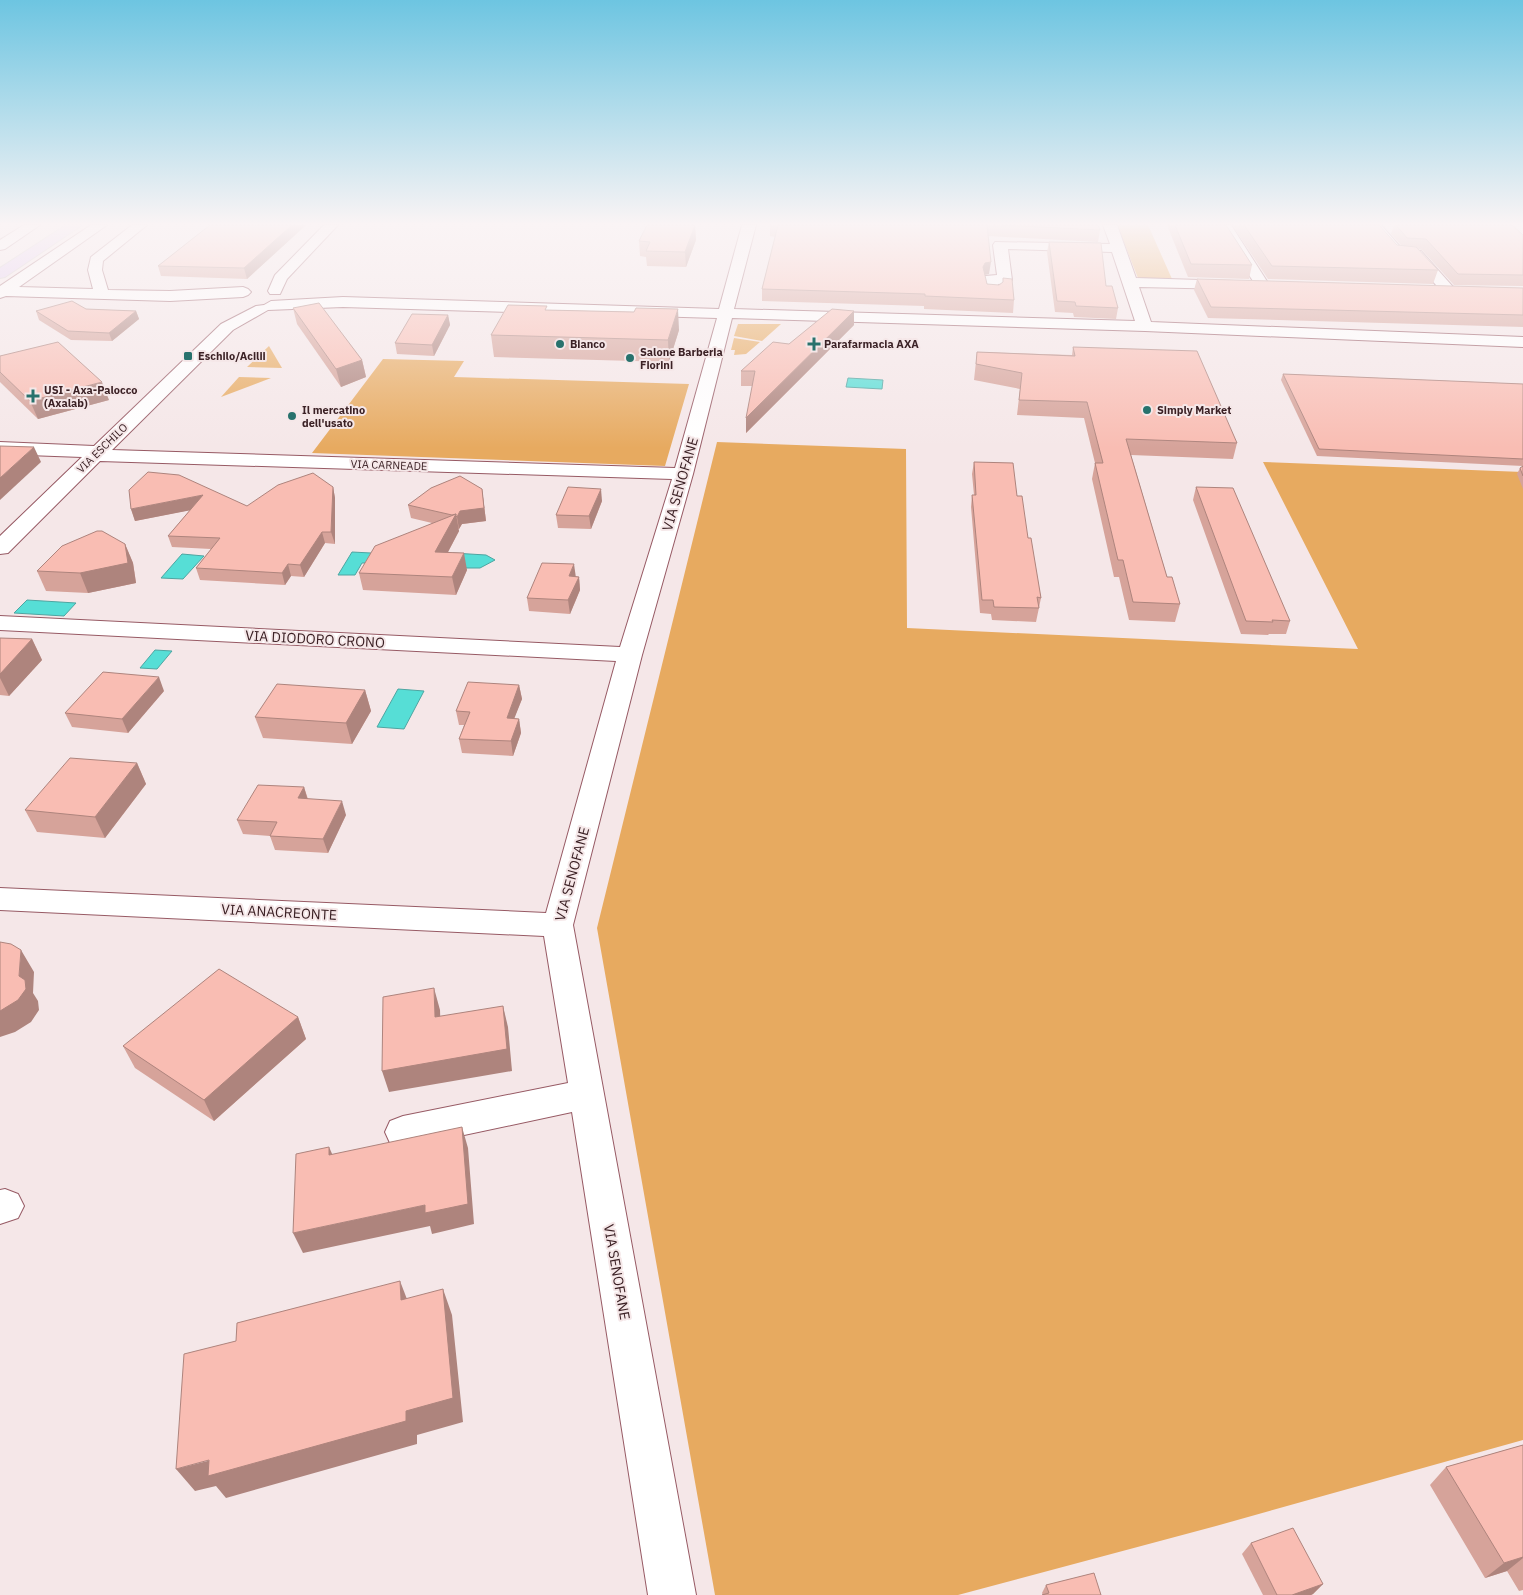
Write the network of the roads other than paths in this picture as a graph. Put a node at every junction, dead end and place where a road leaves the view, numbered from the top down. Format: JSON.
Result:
{"nodes":[{"id":1,"x":38,"y":299,"type":"edge"},
{"id":2,"x":188,"y":299,"type":"edge"},
{"id":3,"x":228,"y":299,"type":"edge"},
{"id":4,"x":282,"y":299,"type":"edge"},
{"id":5,"x":329,"y":299,"type":"edge"},
{"id":6,"x":730,"y":299,"type":"edge"},
{"id":7,"x":1137,"y":299,"type":"edge"},
{"id":8,"x":343,"y":302,"type":"junction"},
{"id":9,"x":17,"y":305,"type":"dead end"},
{"id":10,"x":228,"y":307,"type":"junction"},
{"id":11,"x":266,"y":308,"type":"junction"},
{"id":12,"x":726,"y":314,"type":"junction"},
{"id":13,"x":1145,"y":326,"type":"junction"},
{"id":14,"x":227,"y":327,"type":"junction"},
{"id":15,"x":1523,"y":342,"type":"edge"},
{"id":16,"x":0,"y":448,"type":"edge"},
{"id":17,"x":96,"y":453,"type":"junction"},
{"id":18,"x":683,"y":474,"type":"junction"},
{"id":19,"x":0,"y":548,"type":"edge"},
{"id":20,"x":0,"y":623,"type":"edge"},
{"id":21,"x":630,"y":655,"type":"junction"},
{"id":22,"x":0,"y":899,"type":"edge"},
{"id":23,"x":558,"y":925,"type":"junction"},
{"id":24,"x":587,"y":1094,"type":"junction"},
{"id":25,"x":402,"y":1132,"type":"dead end"},
{"id":26,"x":672,"y":1595,"type":"edge"}],
"edges":[{"from":1,"to":9,"type":"street"},
{"from":2,"to":10,"type":"street"},
{"from":3,"to":10,"type":"street"},
{"from":4,"to":11,"type":"street"},
{"from":5,"to":8,"type":"street"},
{"from":6,"to":12,"type":"street","name":"VIA SENOFANE"},
{"from":7,"to":13,"type":"street"},
{"from":8,"to":11,"type":"street"},
{"from":8,"to":12,"type":"street"},
{"from":10,"to":11,"type":"street"},
{"from":10,"to":14,"type":"street"},
{"from":11,"to":14,"type":"street","name":"VIA ESCHILO"},
{"from":12,"to":13,"type":"street"},
{"from":12,"to":18,"type":"street","name":"VIA SENOFANE"},
{"from":13,"to":15,"type":"street"},
{"from":14,"to":17,"type":"street","name":"VIA ESCHILO"},
{"from":16,"to":17,"type":"street","name":"VIA CARNEADE"},
{"from":17,"to":18,"type":"street","name":"VIA CARNEADE"},
{"from":17,"to":19,"type":"street","name":"VIA ESCHILO"},
{"from":18,"to":21,"type":"street","name":"VIA SENOFANE"},
{"from":20,"to":21,"type":"street","name":"VIA DIODORO CRONO"},
{"from":21,"to":23,"type":"street","name":"VIA SENOFANE"},
{"from":22,"to":23,"type":"street","name":"VIA ANACREONTE"},
{"from":23,"to":24,"type":"street","name":"VIA SENOFANE"},
{"from":24,"to":25,"type":"street"},
{"from":24,"to":26,"type":"street","name":"VIA SENOFANE"}]}
